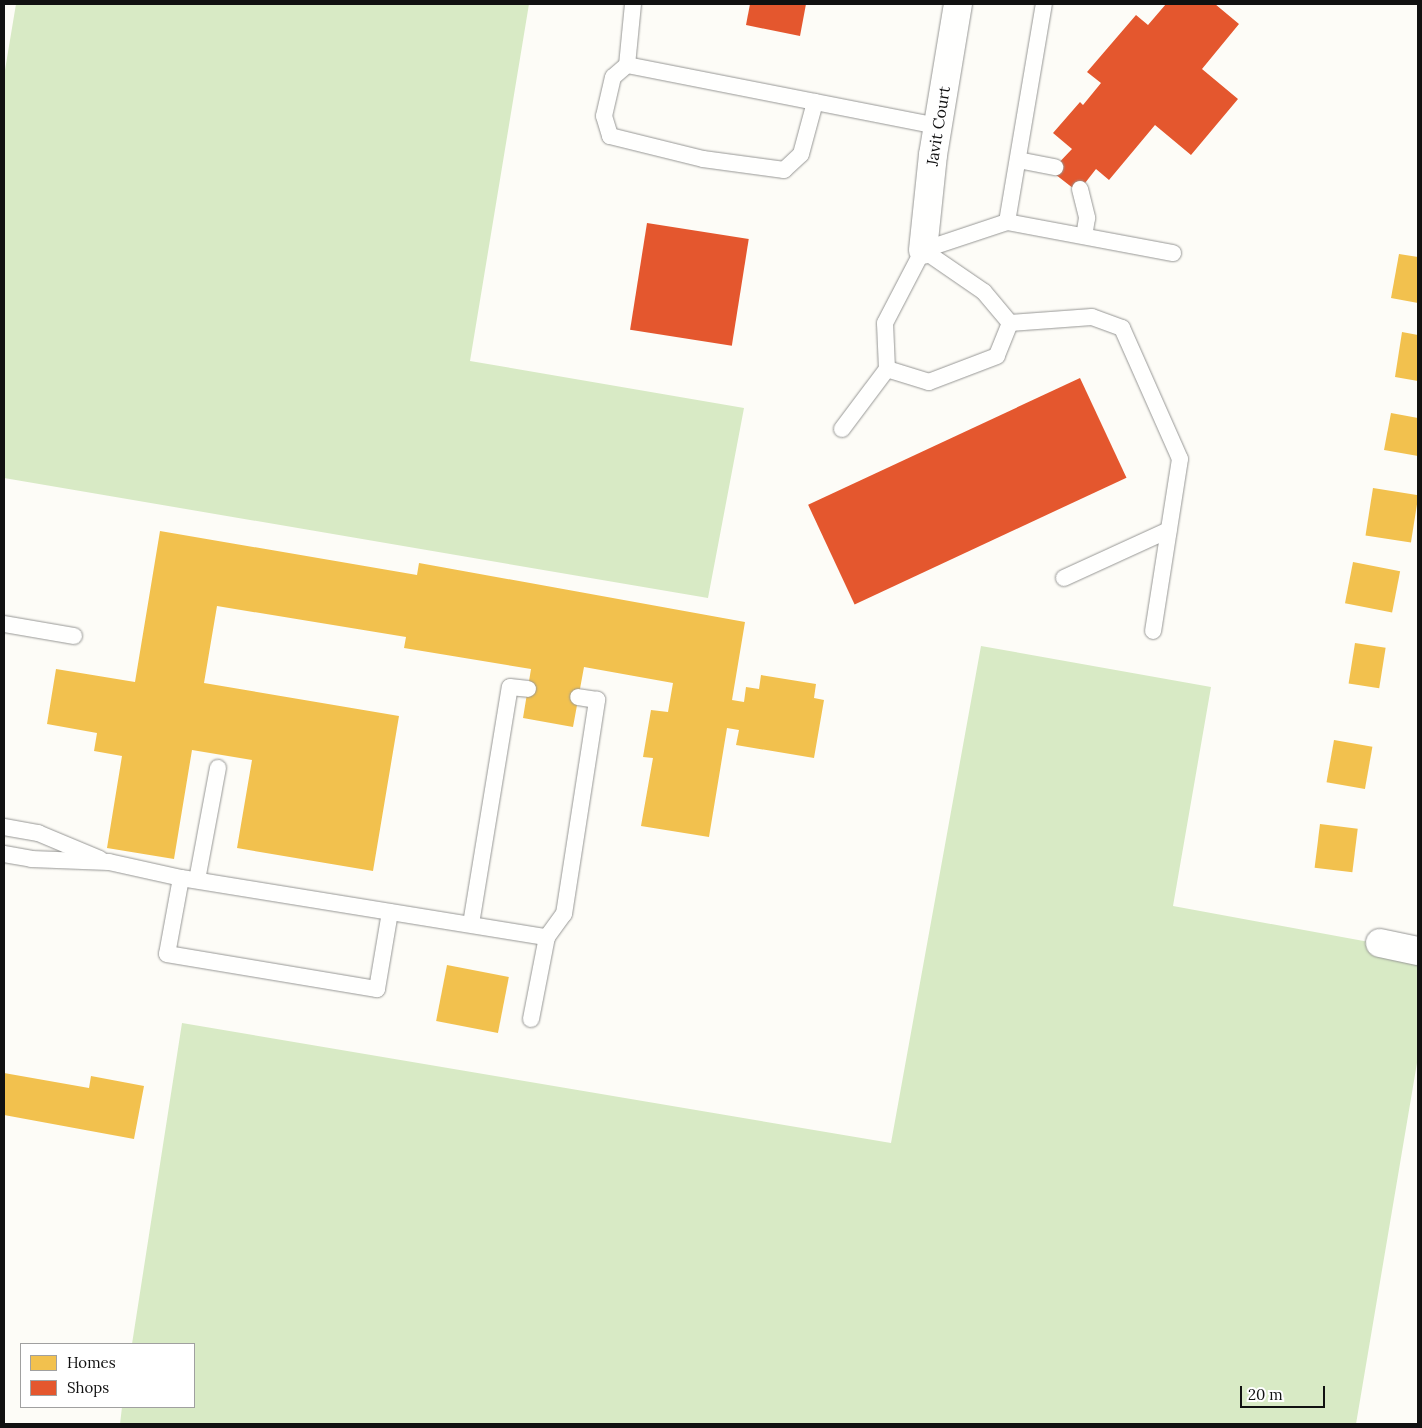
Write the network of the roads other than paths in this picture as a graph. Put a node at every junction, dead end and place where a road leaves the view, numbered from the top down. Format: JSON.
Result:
{"nodes":[{"id":1,"x":632,"y":4,"type":"edge"},
{"id":2,"x":958,"y":4,"type":"edge"},
{"id":3,"x":1044,"y":4,"type":"edge"},
{"id":4,"x":627,"y":65,"type":"junction"},
{"id":5,"x":815,"y":102,"type":"junction"},
{"id":6,"x":938,"y":126,"type":"junction"},
{"id":7,"x":1018,"y":160,"type":"junction"},
{"id":8,"x":1055,"y":167,"type":"dead end"},
{"id":9,"x":1080,"y":189,"type":"dead end"},
{"id":10,"x":1007,"y":222,"type":"junction"},
{"id":11,"x":1084,"y":236,"type":"junction"},
{"id":12,"x":923,"y":250,"type":"junction"},
{"id":13,"x":1173,"y":252,"type":"dead end"},
{"id":14,"x":1010,"y":323,"type":"junction"},
{"id":15,"x":887,"y":369,"type":"junction"},
{"id":16,"x":842,"y":429,"type":"dead end"},
{"id":17,"x":1169,"y":530,"type":"junction"},
{"id":18,"x":1064,"y":578,"type":"dead end"},
{"id":19,"x":4,"y":624,"type":"edge"},
{"id":20,"x":1153,"y":631,"type":"dead end"},
{"id":21,"x":74,"y":636,"type":"dead end"},
{"id":22,"x":528,"y":689,"type":"dead end"},
{"id":23,"x":578,"y":697,"type":"dead end"},
{"id":24,"x":218,"y":768,"type":"dead end"},
{"id":25,"x":4,"y":827,"type":"edge"},
{"id":26,"x":4,"y":854,"type":"edge"},
{"id":27,"x":109,"y":862,"type":"junction"},
{"id":28,"x":180,"y":878,"type":"junction"},
{"id":29,"x":197,"y":880,"type":"junction"},
{"id":30,"x":390,"y":912,"type":"junction"},
{"id":31,"x":471,"y":924,"type":"junction"},
{"id":32,"x":547,"y":937,"type":"junction"},
{"id":33,"x":1380,"y":943,"type":"dead end"},
{"id":34,"x":1418,"y":951,"type":"edge"},
{"id":35,"x":531,"y":1019,"type":"dead end"}],
"edges":[{"from":1,"to":4,"type":"lane"},
{"from":2,"to":6,"type":"street","name":"Javit Court"},
{"from":3,"to":7,"type":"lane"},
{"from":4,"to":5,"type":"lane"},
{"from":4,"to":5,"type":"lane"},
{"from":5,"to":6,"type":"lane"},
{"from":6,"to":12,"type":"street","name":"Javit Court"},
{"from":7,"to":8,"type":"lane"},
{"from":7,"to":10,"type":"lane"},
{"from":9,"to":11,"type":"lane"},
{"from":10,"to":11,"type":"lane"},
{"from":10,"to":12,"type":"lane"},
{"from":11,"to":13,"type":"lane"},
{"from":12,"to":14,"type":"lane"},
{"from":12,"to":15,"type":"lane"},
{"from":14,"to":15,"type":"lane"},
{"from":14,"to":17,"type":"lane"},
{"from":15,"to":16,"type":"lane"},
{"from":17,"to":18,"type":"lane"},
{"from":17,"to":20,"type":"lane"},
{"from":19,"to":21,"type":"lane"},
{"from":22,"to":31,"type":"lane"},
{"from":23,"to":32,"type":"lane"},
{"from":24,"to":29,"type":"lane"},
{"from":25,"to":27,"type":"lane"},
{"from":26,"to":27,"type":"lane"},
{"from":27,"to":28,"type":"lane"},
{"from":28,"to":29,"type":"lane"},
{"from":28,"to":30,"type":"lane"},
{"from":29,"to":30,"type":"lane"},
{"from":30,"to":31,"type":"lane"},
{"from":31,"to":32,"type":"lane"},
{"from":32,"to":35,"type":"lane"},
{"from":33,"to":34,"type":"street"}]}
